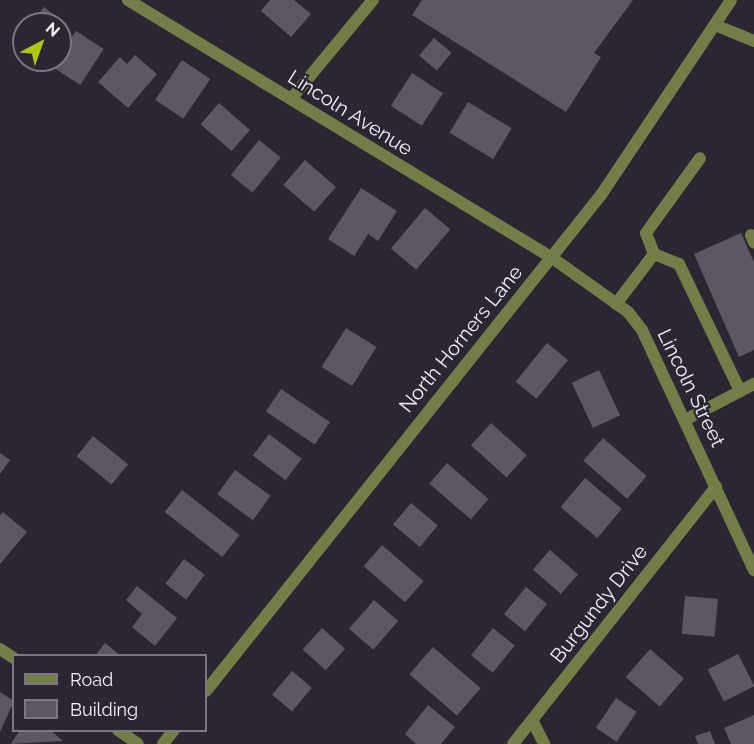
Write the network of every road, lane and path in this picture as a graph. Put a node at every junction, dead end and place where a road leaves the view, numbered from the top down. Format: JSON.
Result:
{"nodes":[{"id":1,"x":128,"y":0,"type":"edge"},
{"id":2,"x":373,"y":0,"type":"edge"},
{"id":3,"x":731,"y":0,"type":"edge"},
{"id":4,"x":715,"y":26,"type":"junction"},
{"id":5,"x":754,"y":41,"type":"edge"},
{"id":6,"x":291,"y":99,"type":"junction"},
{"id":7,"x":700,"y":158,"type":"dead end"},
{"id":8,"x":654,"y":254,"type":"junction"},
{"id":9,"x":551,"y":257,"type":"junction"},
{"id":10,"x":616,"y":304,"type":"junction"},
{"id":11,"x":754,"y":384,"type":"edge"},
{"id":12,"x":740,"y":391,"type":"junction"},
{"id":13,"x":685,"y":420,"type":"junction"},
{"id":14,"x":716,"y":487,"type":"junction"},
{"id":15,"x":754,"y":570,"type":"edge"},
{"id":16,"x":207,"y":690,"type":"edge"},
{"id":17,"x":532,"y":720,"type":"junction"},
{"id":18,"x":121,"y":732,"type":"edge"},
{"id":19,"x":138,"y":744,"type":"edge"},
{"id":20,"x":513,"y":744,"type":"edge"},
{"id":21,"x":544,"y":744,"type":"edge"}],
"edges":[{"from":1,"to":6,"type":"street","name":"Lincoln Avenue"},
{"from":2,"to":6,"type":"street"},
{"from":3,"to":4,"type":"street","name":"North Horners Lane"},
{"from":4,"to":5,"type":"street"},
{"from":4,"to":9,"type":"street","name":"North Horners Lane"},
{"from":6,"to":9,"type":"street","name":"Lincoln Avenue"},
{"from":7,"to":8,"type":"street"},
{"from":8,"to":10,"type":"street"},
{"from":8,"to":12,"type":"street"},
{"from":9,"to":10,"type":"street","name":"Lincoln Street"},
{"from":9,"to":16,"type":"street","name":"North Horners Lane"},
{"from":10,"to":13,"type":"street","name":"Lincoln Street"},
{"from":11,"to":12,"type":"street"},
{"from":12,"to":13,"type":"street"},
{"from":13,"to":14,"type":"street","name":"Lincoln Street"},
{"from":14,"to":15,"type":"street","name":"Lincoln Street"},
{"from":14,"to":17,"type":"street","name":"Burgundy Drive"},
{"from":17,"to":20,"type":"street","name":"Burgundy Drive"},
{"from":17,"to":21,"type":"street"},
{"from":18,"to":19,"type":"street"}]}
